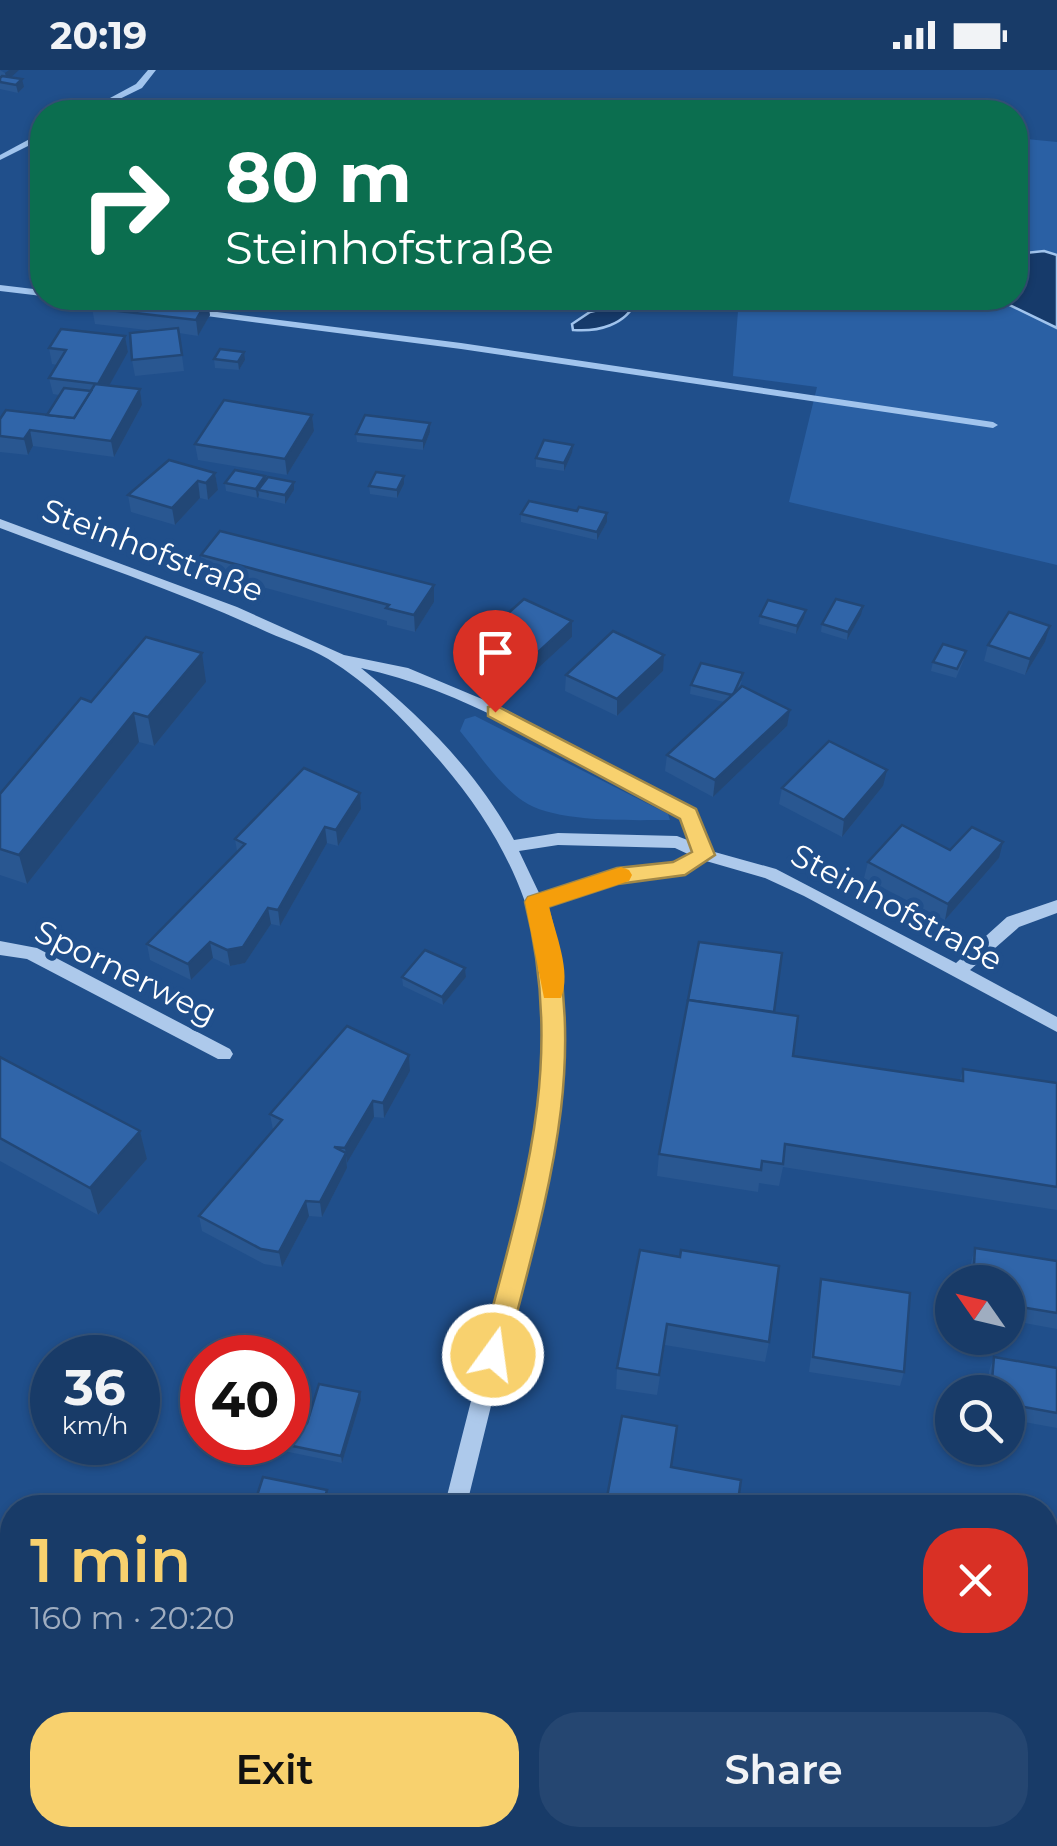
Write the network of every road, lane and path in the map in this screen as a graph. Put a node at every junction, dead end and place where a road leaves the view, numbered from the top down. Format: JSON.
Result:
{"nodes":[{"id":1,"x":0,"y":524,"type":"edge"},
{"id":2,"x":340,"y":659,"type":"junction"},
{"id":3,"x":510,"y":847,"type":"junction"},
{"id":4,"x":704,"y":855,"type":"junction"},
{"id":5,"x":536,"y":902,"type":"junction"},
{"id":6,"x":1057,"y":906,"type":"edge"},
{"id":7,"x":0,"y":948,"type":"edge"},
{"id":8,"x":957,"y":972,"type":"junction"},
{"id":9,"x":1057,"y":1026,"type":"edge"},
{"id":10,"x":224,"y":1054,"type":"dead end"},
{"id":11,"x":458,"y":1495,"type":"edge"}],
"edges":[{"from":1,"to":2,"type":"street","name":"Steinhofstraße"},
{"from":2,"to":3,"type":"street","name":"Steinhofstraße"},
{"from":2,"to":4,"type":"street","name":"Steinhofstraße"},
{"from":3,"to":4,"type":"street","name":"Steinhofstraße"},
{"from":3,"to":5,"type":"street","name":"Steinhofstraße"},
{"from":4,"to":5,"type":"street"},
{"from":4,"to":8,"type":"street","name":"Steinhofstraße"},
{"from":5,"to":11,"type":"street","name":"Steinhofstraße"},
{"from":6,"to":8,"type":"street"},
{"from":7,"to":10,"type":"street","name":"Spornerweg"},
{"from":8,"to":9,"type":"street","name":"Steinhofstraße"}]}
